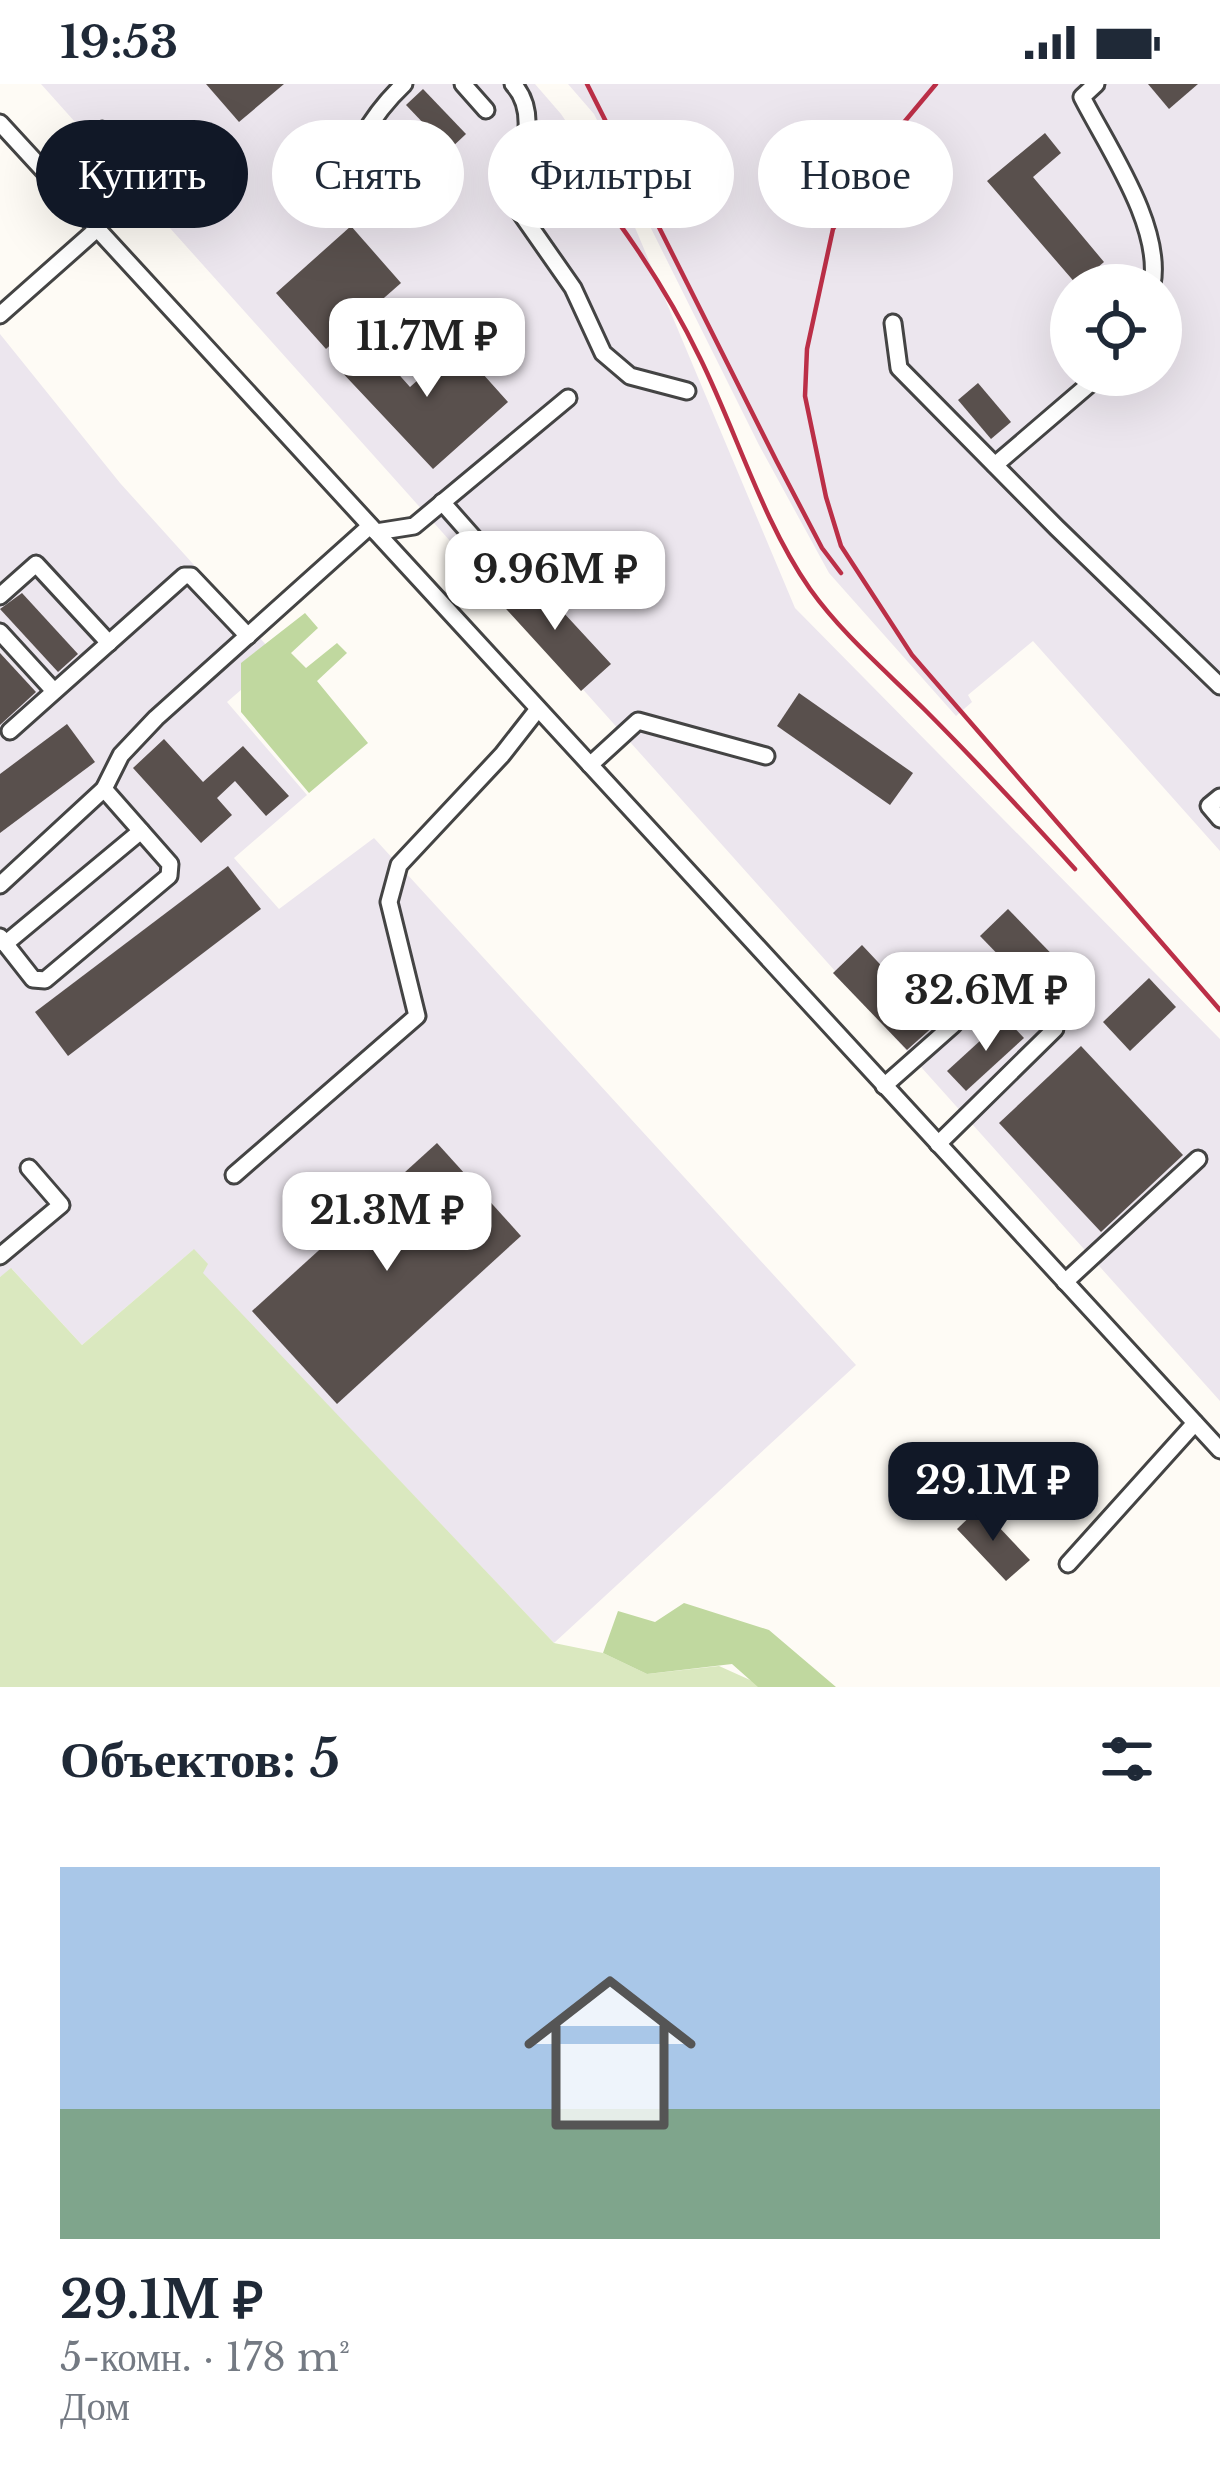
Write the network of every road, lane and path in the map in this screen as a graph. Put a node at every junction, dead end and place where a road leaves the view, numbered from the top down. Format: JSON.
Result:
{"nodes":[{"id":1,"x":404,"y":84,"type":"edge"},
{"id":2,"x":463,"y":84,"type":"edge"},
{"id":3,"x":513,"y":84,"type":"edge"},
{"id":4,"x":1096,"y":84,"type":"edge"},
{"id":5,"x":486,"y":110,"type":"dead end"},
{"id":6,"x":372,"y":120,"type":"edge"},
{"id":7,"x":0,"y":123,"type":"edge"},
{"id":8,"x":36,"y":162,"type":"edge"},
{"id":9,"x":97,"y":229,"type":"joint"},
{"id":10,"x":1154,"y":264,"type":"edge"},
{"id":11,"x":0,"y":315,"type":"edge"},
{"id":12,"x":893,"y":323,"type":"dead end"},
{"id":13,"x":687,"y":391,"type":"dead end"},
{"id":14,"x":1075,"y":396,"type":"edge"},
{"id":15,"x":568,"y":398,"type":"dead end"},
{"id":16,"x":994,"y":465,"type":"junction"},
{"id":17,"x":442,"y":502,"type":"junction"},
{"id":18,"x":373,"y":529,"type":"junction"},
{"id":19,"x":511,"y":580,"type":"dead end"},
{"id":20,"x":0,"y":596,"type":"edge"},
{"id":21,"x":0,"y":632,"type":"edge"},
{"id":22,"x":248,"y":636,"type":"junction"},
{"id":23,"x":109,"y":643,"type":"junction"},
{"id":24,"x":1220,"y":686,"type":"edge"},
{"id":25,"x":54,"y":691,"type":"junction"},
{"id":26,"x":538,"y":709,"type":"junction"},
{"id":27,"x":10,"y":731,"type":"dead end"},
{"id":28,"x":766,"y":756,"type":"dead end"},
{"id":29,"x":590,"y":765,"type":"junction"},
{"id":30,"x":104,"y":789,"type":"junction"},
{"id":31,"x":1220,"y":797,"type":"edge"},
{"id":32,"x":1220,"y":819,"type":"edge"},
{"id":33,"x":141,"y":830,"type":"junction"},
{"id":34,"x":0,"y":885,"type":"edge"},
{"id":35,"x":3,"y":941,"type":"edge"},
{"id":36,"x":953,"y":1025,"type":"dead end"},
{"id":37,"x":1055,"y":1029,"type":"dead end"},
{"id":38,"x":884,"y":1086,"type":"junction"},
{"id":39,"x":938,"y":1144,"type":"junction"},
{"id":40,"x":1198,"y":1159,"type":"dead end"},
{"id":41,"x":29,"y":1168,"type":"dead end"},
{"id":42,"x":233,"y":1175,"type":"dead end"},
{"id":43,"x":0,"y":1256,"type":"edge"},
{"id":44,"x":1065,"y":1282,"type":"junction"},
{"id":45,"x":1196,"y":1424,"type":"junction"},
{"id":46,"x":1220,"y":1450,"type":"edge"},
{"id":47,"x":1068,"y":1564,"type":"dead end"}],
"edges":[{"from":1,"to":6,"type":"street"},
{"from":2,"to":5,"type":"street"},
{"from":3,"to":13,"type":"street"},
{"from":4,"to":10,"type":"street"},
{"from":7,"to":8,"type":"street"},
{"from":9,"to":11,"type":"street"},
{"from":9,"to":18,"type":"street"},
{"from":12,"to":16,"type":"street"},
{"from":14,"to":16,"type":"street"},
{"from":15,"to":17,"type":"street"},
{"from":16,"to":24,"type":"street"},
{"from":17,"to":18,"type":"street"},
{"from":17,"to":19,"type":"street"},
{"from":18,"to":22,"type":"street"},
{"from":18,"to":26,"type":"street"},
{"from":20,"to":23,"type":"street"},
{"from":21,"to":25,"type":"street"},
{"from":22,"to":23,"type":"street"},
{"from":22,"to":30,"type":"street"},
{"from":23,"to":25,"type":"street"},
{"from":25,"to":27,"type":"street"},
{"from":26,"to":29,"type":"street"},
{"from":26,"to":42,"type":"street"},
{"from":28,"to":29,"type":"street"},
{"from":29,"to":38,"type":"street"},
{"from":30,"to":33,"type":"street"},
{"from":30,"to":34,"type":"street"},
{"from":31,"to":32,"type":"street"},
{"from":33,"to":35,"type":"street"},
{"from":33,"to":35,"type":"street"},
{"from":36,"to":38,"type":"street"},
{"from":37,"to":39,"type":"street"},
{"from":38,"to":39,"type":"street"},
{"from":39,"to":44,"type":"street"},
{"from":40,"to":44,"type":"street"},
{"from":41,"to":43,"type":"street"},
{"from":44,"to":45,"type":"street"},
{"from":45,"to":46,"type":"street"},
{"from":45,"to":47,"type":"street"}]}
